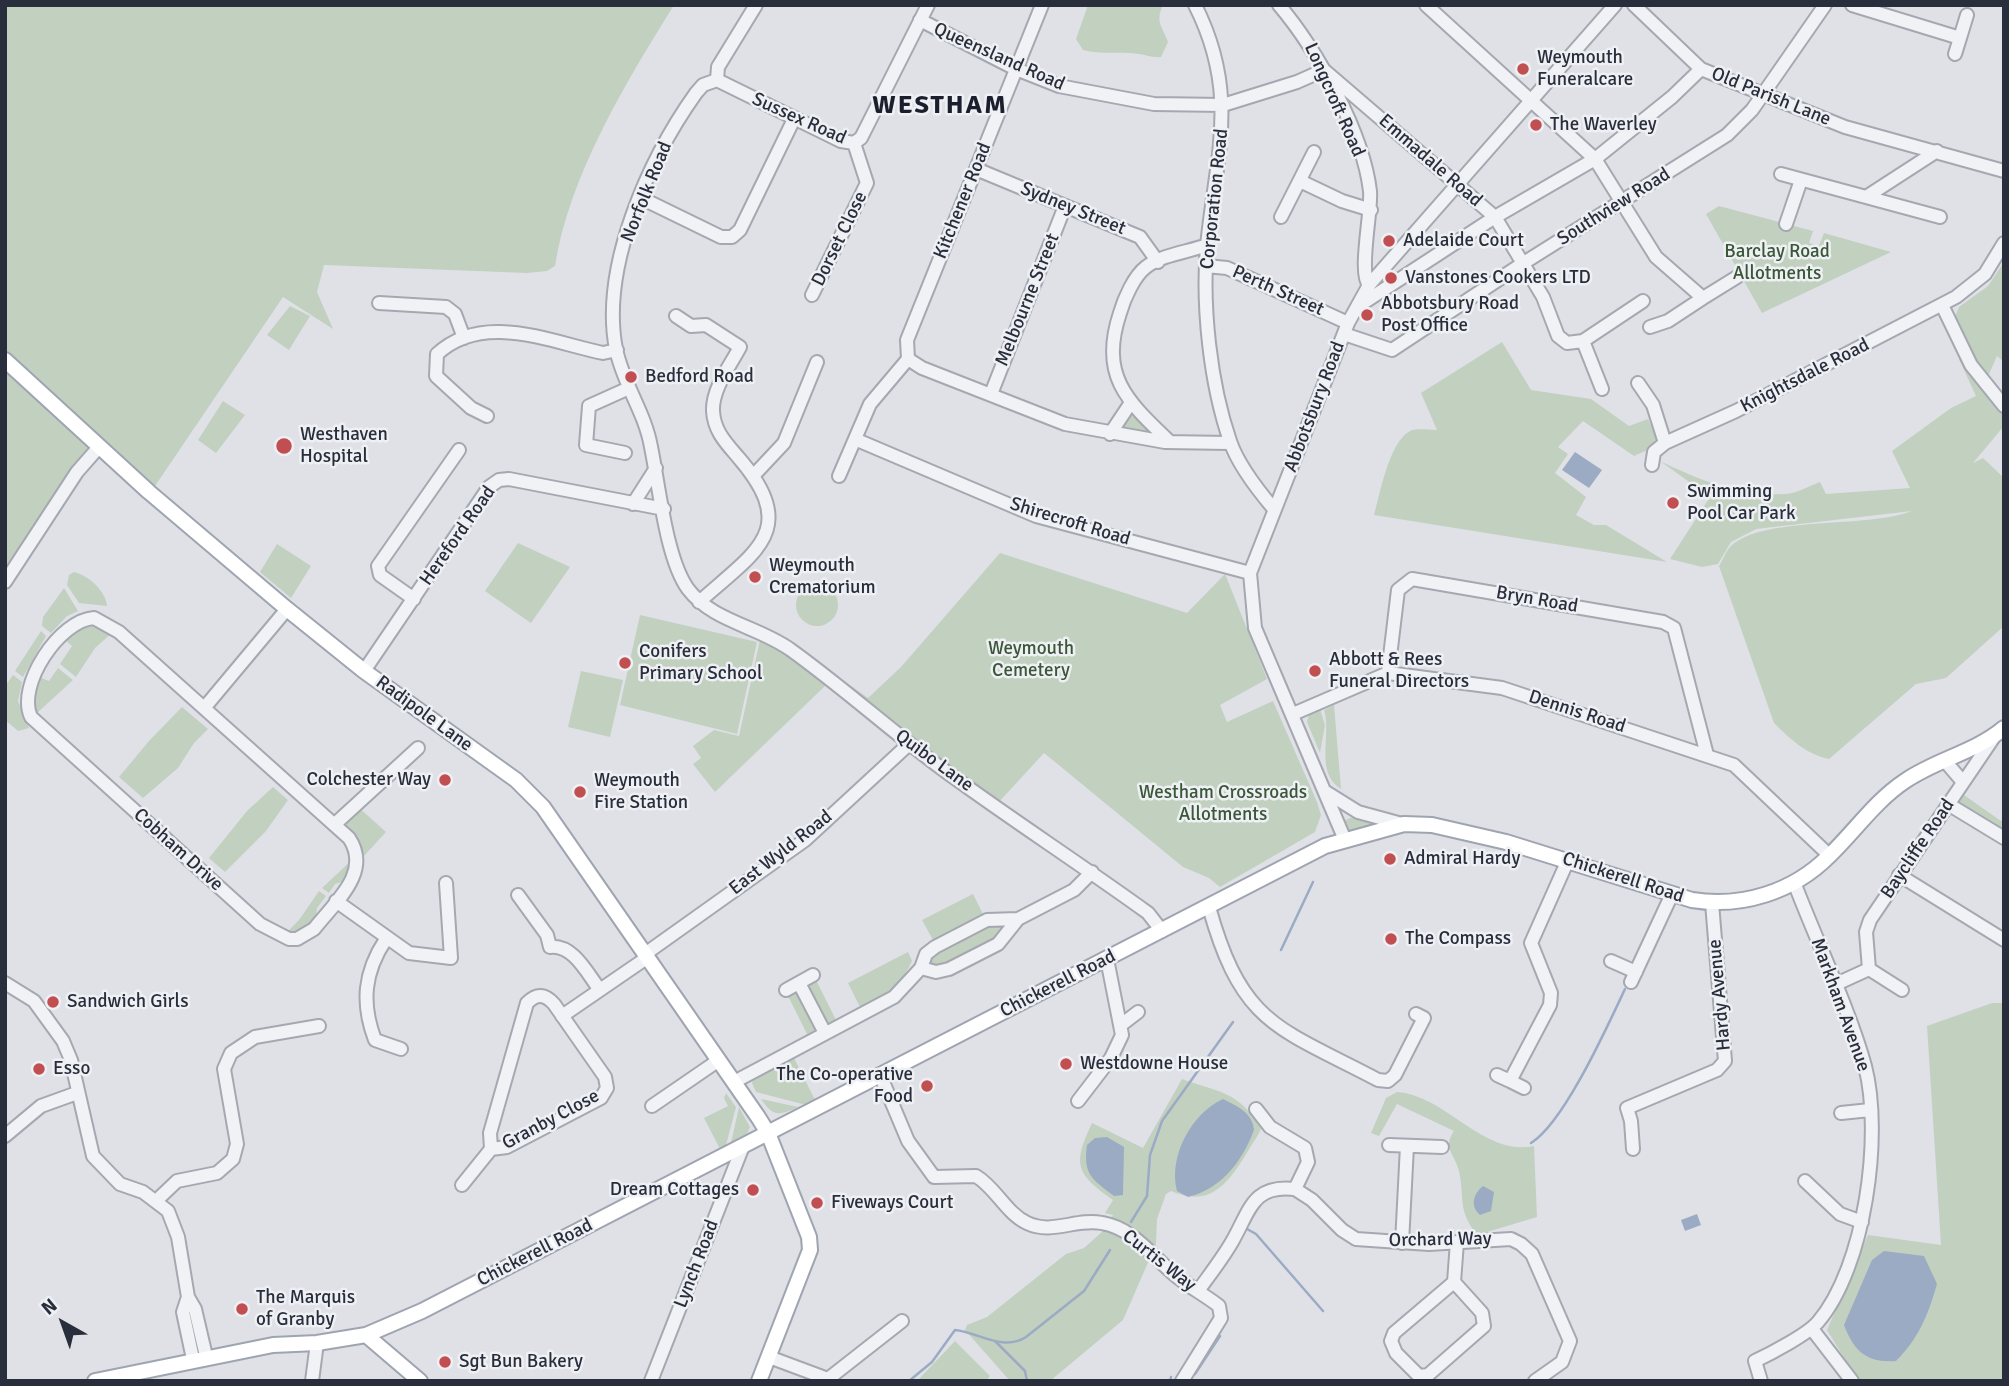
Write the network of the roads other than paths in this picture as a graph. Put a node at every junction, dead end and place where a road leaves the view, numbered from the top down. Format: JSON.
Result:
{"nodes":[{"id":1,"x":755,"y":5,"type":"edge"},
{"id":2,"x":928,"y":5,"type":"edge"},
{"id":3,"x":1042,"y":5,"type":"edge"},
{"id":4,"x":1195,"y":5,"type":"edge"},
{"id":5,"x":1279,"y":5,"type":"edge"},
{"id":6,"x":1426,"y":5,"type":"edge"},
{"id":7,"x":1615,"y":5,"type":"edge"},
{"id":8,"x":1634,"y":5,"type":"edge"},
{"id":9,"x":1825,"y":5,"type":"edge"},
{"id":10,"x":1852,"y":5,"type":"edge"},
{"id":11,"x":1967,"y":15,"type":"dead end"},
{"id":12,"x":920,"y":20,"type":"junction"},
{"id":13,"x":1960,"y":38,"type":"junction"},
{"id":14,"x":1955,"y":54,"type":"dead end"},
{"id":15,"x":1016,"y":69,"type":"junction"},
{"id":16,"x":1701,"y":69,"type":"junction"},
{"id":17,"x":1324,"y":70,"type":"junction"},
{"id":18,"x":716,"y":80,"type":"junction"},
{"id":19,"x":1764,"y":96,"type":"junction"},
{"id":20,"x":1532,"y":99,"type":"junction"},
{"id":21,"x":1223,"y":104,"type":"junction"},
{"id":22,"x":794,"y":119,"type":"junction"},
{"id":23,"x":854,"y":144,"type":"junction"},
{"id":24,"x":1937,"y":150,"type":"junction"},
{"id":25,"x":1314,"y":152,"type":"dead end"},
{"id":26,"x":1595,"y":159,"type":"junction"},
{"id":27,"x":976,"y":169,"type":"junction"},
{"id":28,"x":2004,"y":170,"type":"edge"},
{"id":29,"x":1781,"y":174,"type":"dead end"},
{"id":30,"x":1801,"y":180,"type":"junction"},
{"id":31,"x":1300,"y":181,"type":"junction"},
{"id":32,"x":1459,"y":185,"type":"junction"},
{"id":33,"x":1866,"y":197,"type":"junction"},
{"id":34,"x":641,"y":198,"type":"junction"},
{"id":35,"x":1623,"y":203,"type":"junction"},
{"id":36,"x":1065,"y":206,"type":"junction"},
{"id":37,"x":1371,"y":210,"type":"junction"},
{"id":38,"x":1281,"y":217,"type":"dead end"},
{"id":39,"x":1495,"y":217,"type":"junction"},
{"id":40,"x":1940,"y":217,"type":"dead end"},
{"id":41,"x":1786,"y":224,"type":"dead end"},
{"id":42,"x":2004,"y":243,"type":"edge"},
{"id":43,"x":1207,"y":245,"type":"junction"},
{"id":44,"x":1158,"y":262,"type":"junction"},
{"id":45,"x":1522,"y":264,"type":"junction"},
{"id":46,"x":1206,"y":266,"type":"junction"},
{"id":47,"x":1737,"y":277,"type":"dead end"},
{"id":48,"x":1369,"y":285,"type":"junction"},
{"id":49,"x":812,"y":295,"type":"dead end"},
{"id":50,"x":1703,"y":298,"type":"junction"},
{"id":51,"x":1643,"y":301,"type":"dead end"},
{"id":52,"x":379,"y":303,"type":"dead end"},
{"id":53,"x":1942,"y":305,"type":"junction"},
{"id":54,"x":1356,"y":308,"type":"junction"},
{"id":55,"x":676,"y":316,"type":"dead end"},
{"id":56,"x":1650,"y":327,"type":"dead end"},
{"id":57,"x":1346,"y":329,"type":"junction"},
{"id":58,"x":464,"y":338,"type":"junction"},
{"id":59,"x":1583,"y":341,"type":"junction"},
{"id":60,"x":617,"y":350,"type":"junction"},
{"id":61,"x":908,"y":359,"type":"junction"},
{"id":62,"x":5,"y":360,"type":"edge"},
{"id":63,"x":817,"y":362,"type":"dead end"},
{"id":64,"x":1638,"y":383,"type":"dead end"},
{"id":65,"x":629,"y":388,"type":"junction"},
{"id":66,"x":1602,"y":389,"type":"dead end"},
{"id":67,"x":991,"y":394,"type":"junction"},
{"id":68,"x":1130,"y":404,"type":"junction"},
{"id":69,"x":2004,"y":406,"type":"edge"},
{"id":70,"x":487,"y":416,"type":"dead end"},
{"id":71,"x":1110,"y":434,"type":"junction"},
{"id":72,"x":857,"y":440,"type":"junction"},
{"id":73,"x":1170,"y":442,"type":"junction"},
{"id":74,"x":1230,"y":443,"type":"junction"},
{"id":75,"x":1665,"y":443,"type":"junction"},
{"id":76,"x":99,"y":447,"type":"junction"},
{"id":77,"x":459,"y":450,"type":"dead end"},
{"id":78,"x":625,"y":453,"type":"dead end"},
{"id":79,"x":1652,"y":465,"type":"dead end"},
{"id":80,"x":656,"y":468,"type":"junction"},
{"id":81,"x":754,"y":475,"type":"junction"},
{"id":82,"x":839,"y":476,"type":"dead end"},
{"id":83,"x":633,"y":503,"type":"junction"},
{"id":84,"x":1273,"y":508,"type":"junction"},
{"id":85,"x":664,"y":509,"type":"junction"},
{"id":86,"x":1250,"y":573,"type":"junction"},
{"id":87,"x":5,"y":582,"type":"edge"},
{"id":88,"x":414,"y":599,"type":"junction"},
{"id":89,"x":699,"y":602,"type":"junction"},
{"id":90,"x":287,"y":609,"type":"junction"},
{"id":91,"x":364,"y":671,"type":"junction"},
{"id":92,"x":1388,"y":673,"type":"junction"},
{"id":93,"x":205,"y":707,"type":"junction"},
{"id":94,"x":1293,"y":715,"type":"junction"},
{"id":95,"x":1999,"y":732,"type":"edge"},
{"id":96,"x":909,"y":744,"type":"junction"},
{"id":97,"x":418,"y":748,"type":"dead end"},
{"id":98,"x":1707,"y":755,"type":"junction"},
{"id":99,"x":1945,"y":761,"type":"junction"},
{"id":100,"x":1963,"y":782,"type":"junction"},
{"id":101,"x":1325,"y":792,"type":"junction"},
{"id":102,"x":1948,"y":804,"type":"junction"},
{"id":103,"x":335,"y":824,"type":"junction"},
{"id":104,"x":1404,"y":824,"type":"junction"},
{"id":105,"x":2004,"y":838,"type":"edge"},
{"id":106,"x":1345,"y":840,"type":"junction"},
{"id":107,"x":1830,"y":856,"type":"junction"},
{"id":108,"x":1569,"y":860,"type":"junction"},
{"id":109,"x":1092,"y":872,"type":"junction"},
{"id":110,"x":1899,"y":876,"type":"junction"},
{"id":111,"x":1794,"y":882,"type":"junction"},
{"id":112,"x":446,"y":883,"type":"dead end"},
{"id":113,"x":1671,"y":894,"type":"junction"},
{"id":114,"x":518,"y":895,"type":"dead end"},
{"id":115,"x":337,"y":901,"type":"junction"},
{"id":116,"x":1712,"y":903,"type":"junction"},
{"id":117,"x":1209,"y":907,"type":"junction"},
{"id":118,"x":1018,"y":919,"type":"junction"},
{"id":119,"x":1162,"y":931,"type":"junction"},
{"id":120,"x":386,"y":939,"type":"junction"},
{"id":121,"x":2004,"y":940,"type":"edge"},
{"id":122,"x":647,"y":955,"type":"junction"},
{"id":123,"x":1107,"y":959,"type":"junction"},
{"id":124,"x":1611,"y":961,"type":"dead end"},
{"id":125,"x":922,"y":968,"type":"junction"},
{"id":126,"x":1869,"y":969,"type":"junction"},
{"id":127,"x":813,"y":975,"type":"dead end"},
{"id":128,"x":5,"y":983,"type":"edge"},
{"id":129,"x":799,"y":983,"type":"junction"},
{"id":130,"x":1834,"y":985,"type":"junction"},
{"id":131,"x":600,"y":990,"type":"junction"},
{"id":132,"x":786,"y":990,"type":"dead end"},
{"id":133,"x":1902,"y":990,"type":"dead end"},
{"id":134,"x":1138,"y":1012,"type":"dead end"},
{"id":135,"x":562,"y":1016,"type":"junction"},
{"id":136,"x":1424,"y":1018,"type":"dead end"},
{"id":137,"x":1121,"y":1025,"type":"junction"},
{"id":138,"x":319,"y":1026,"type":"dead end"},
{"id":139,"x":825,"y":1033,"type":"junction"},
{"id":140,"x":401,"y":1049,"type":"dead end"},
{"id":141,"x":719,"y":1060,"type":"junction"},
{"id":142,"x":1497,"y":1075,"type":"dead end"},
{"id":143,"x":881,"y":1077,"type":"junction"},
{"id":144,"x":1510,"y":1081,"type":"junction"},
{"id":145,"x":734,"y":1082,"type":"junction"},
{"id":146,"x":1524,"y":1088,"type":"dead end"},
{"id":147,"x":76,"y":1093,"type":"junction"},
{"id":148,"x":1078,"y":1101,"type":"dead end"},
{"id":149,"x":652,"y":1106,"type":"dead end"},
{"id":150,"x":1256,"y":1109,"type":"dead end"},
{"id":151,"x":1870,"y":1110,"type":"junction"},
{"id":152,"x":1840,"y":1113,"type":"dead end"},
{"id":153,"x":768,"y":1133,"type":"junction"},
{"id":154,"x":5,"y":1136,"type":"edge"},
{"id":155,"x":1389,"y":1145,"type":"dead end"},
{"id":156,"x":743,"y":1146,"type":"junction"},
{"id":157,"x":1406,"y":1146,"type":"junction"},
{"id":158,"x":1442,"y":1147,"type":"dead end"},
{"id":159,"x":491,"y":1149,"type":"junction"},
{"id":160,"x":1633,"y":1149,"type":"dead end"},
{"id":161,"x":717,"y":1160,"type":"junction"},
{"id":162,"x":731,"y":1177,"type":"junction"},
{"id":163,"x":1805,"y":1181,"type":"dead end"},
{"id":164,"x":463,"y":1185,"type":"dead end"},
{"id":165,"x":1295,"y":1189,"type":"junction"},
{"id":166,"x":157,"y":1200,"type":"junction"},
{"id":167,"x":1863,"y":1222,"type":"junction"},
{"id":168,"x":1457,"y":1242,"type":"junction"},
{"id":169,"x":1402,"y":1243,"type":"junction"},
{"id":170,"x":1454,"y":1282,"type":"junction"},
{"id":171,"x":1198,"y":1291,"type":"junction"},
{"id":172,"x":902,"y":1321,"type":"dead end"},
{"id":173,"x":1812,"y":1329,"type":"junction"},
{"id":174,"x":366,"y":1335,"type":"junction"},
{"id":175,"x":317,"y":1343,"type":"junction"},
{"id":176,"x":769,"y":1357,"type":"junction"},
{"id":177,"x":200,"y":1358,"type":"junction"},
{"id":178,"x":95,"y":1381,"type":"edge"},
{"id":179,"x":312,"y":1381,"type":"edge"},
{"id":180,"x":420,"y":1381,"type":"edge"},
{"id":181,"x":651,"y":1381,"type":"edge"},
{"id":182,"x":759,"y":1381,"type":"edge"},
{"id":183,"x":1182,"y":1381,"type":"edge"},
{"id":184,"x":1535,"y":1381,"type":"edge"},
{"id":185,"x":1760,"y":1381,"type":"edge"},
{"id":186,"x":1852,"y":1381,"type":"edge"}],
"edges":[{"from":1,"to":18,"type":"street","name":"Norfolk Road"},
{"from":2,"to":12,"type":"street","name":"Sussex Road"},
{"from":3,"to":15,"type":"street","name":"Kitchener Road"},
{"from":4,"to":21,"type":"street","name":"Corporation Road"},
{"from":5,"to":17,"type":"street","name":"Longcroft Road"},
{"from":6,"to":20,"type":"street"},
{"from":7,"to":20,"type":"street","name":"Abbotsbury Road"},
{"from":8,"to":16,"type":"street"},
{"from":9,"to":19,"type":"street","name":"Southview Road"},
{"from":10,"to":13,"type":"street"},
{"from":11,"to":13,"type":"street"},
{"from":12,"to":15,"type":"street","name":"Queensland Road"},
{"from":12,"to":23,"type":"street","name":"Sussex Road"},
{"from":13,"to":14,"type":"street"},
{"from":15,"to":21,"type":"street","name":"Queensland Road"},
{"from":15,"to":27,"type":"street","name":"Kitchener Road"},
{"from":16,"to":19,"type":"street","name":"Old Parish Lane"},
{"from":16,"to":26,"type":"street","name":"Old Parish Lane"},
{"from":17,"to":21,"type":"street","name":"Queensland Road"},
{"from":17,"to":32,"type":"street","name":"Emmadale Road"},
{"from":17,"to":37,"type":"street","name":"Longcroft Road"},
{"from":18,"to":22,"type":"street","name":"Sussex Road"},
{"from":18,"to":34,"type":"street","name":"Norfolk Road"},
{"from":19,"to":24,"type":"street","name":"Old Parish Lane"},
{"from":19,"to":35,"type":"street","name":"Southview Road"},
{"from":20,"to":26,"type":"street"},
{"from":20,"to":32,"type":"street","name":"Abbotsbury Road"},
{"from":21,"to":43,"type":"street","name":"Corporation Road"},
{"from":22,"to":23,"type":"street","name":"Sussex Road"},
{"from":22,"to":34,"type":"street"},
{"from":23,"to":49,"type":"street","name":"Dorset Close"},
{"from":24,"to":28,"type":"street","name":"Old Parish Lane"},
{"from":24,"to":33,"type":"street"},
{"from":25,"to":31,"type":"street"},
{"from":26,"to":35,"type":"street"},
{"from":26,"to":39,"type":"street","name":"Old Parish Lane"},
{"from":27,"to":36,"type":"street","name":"Sydney Street"},
{"from":27,"to":61,"type":"street","name":"Kitchener Road"},
{"from":29,"to":30,"type":"street"},
{"from":30,"to":33,"type":"street"},
{"from":30,"to":41,"type":"street"},
{"from":31,"to":37,"type":"street"},
{"from":31,"to":38,"type":"street"},
{"from":32,"to":39,"type":"street","name":"Emmadale Road"},
{"from":32,"to":48,"type":"street","name":"Abbotsbury Road"},
{"from":33,"to":40,"type":"street"},
{"from":34,"to":60,"type":"street","name":"Norfolk Road"},
{"from":35,"to":45,"type":"street","name":"Southview Road"},
{"from":35,"to":50,"type":"street"},
{"from":36,"to":44,"type":"street","name":"Sydney Street"},
{"from":36,"to":67,"type":"street","name":"Melbourne Street"},
{"from":37,"to":48,"type":"street","name":"Longcroft Road"},
{"from":39,"to":45,"type":"street","name":"Emmadale Road"},
{"from":39,"to":54,"type":"street","name":"Old Parish Lane"},
{"from":42,"to":53,"type":"street","name":"Knightsdale Road"},
{"from":43,"to":44,"type":"street"},
{"from":43,"to":46,"type":"street","name":"Corporation Road"},
{"from":44,"to":68,"type":"street"},
{"from":45,"to":57,"type":"street","name":"Southview Road"},
{"from":45,"to":59,"type":"street","name":"Emmadale Road"},
{"from":46,"to":57,"type":"street","name":"Perth Street"},
{"from":46,"to":74,"type":"street","name":"Corporation Road"},
{"from":47,"to":50,"type":"street"},
{"from":48,"to":54,"type":"street","name":"Abbotsbury Road"},
{"from":50,"to":56,"type":"street"},
{"from":51,"to":59,"type":"street"},
{"from":52,"to":58,"type":"street"},
{"from":53,"to":69,"type":"street"},
{"from":53,"to":75,"type":"street","name":"Knightsdale Road"},
{"from":54,"to":57,"type":"street","name":"Abbotsbury Road"},
{"from":55,"to":81,"type":"street"},
{"from":57,"to":84,"type":"street","name":"Abbotsbury Road"},
{"from":58,"to":60,"type":"street"},
{"from":58,"to":70,"type":"street"},
{"from":59,"to":66,"type":"street"},
{"from":60,"to":65,"type":"street","name":"Norfolk Road"},
{"from":61,"to":67,"type":"street"},
{"from":61,"to":72,"type":"street"},
{"from":62,"to":76,"type":"main road","name":"Radipole Lane"},
{"from":63,"to":81,"type":"street"},
{"from":64,"to":75,"type":"street"},
{"from":65,"to":78,"type":"street"},
{"from":65,"to":80,"type":"street","name":"Norfolk Road"},
{"from":67,"to":71,"type":"street"},
{"from":68,"to":71,"type":"street"},
{"from":68,"to":73,"type":"street"},
{"from":71,"to":73,"type":"street"},
{"from":72,"to":82,"type":"street"},
{"from":72,"to":86,"type":"street","name":"Shirecroft Road"},
{"from":73,"to":74,"type":"street"},
{"from":74,"to":84,"type":"street","name":"Corporation Road"},
{"from":75,"to":79,"type":"street"},
{"from":76,"to":87,"type":"street"},
{"from":76,"to":90,"type":"main road","name":"Radipole Lane"},
{"from":77,"to":88,"type":"street"},
{"from":80,"to":83,"type":"street"},
{"from":80,"to":85,"type":"street","name":"Norfolk Road"},
{"from":81,"to":89,"type":"street"},
{"from":83,"to":85,"type":"street","name":"Hereford Road"},
{"from":83,"to":88,"type":"street","name":"Hereford Road"},
{"from":84,"to":86,"type":"street","name":"Abbotsbury Road"},
{"from":85,"to":89,"type":"street","name":"Norfolk Road"},
{"from":86,"to":94,"type":"street","name":"Abbotsbury Road"},
{"from":88,"to":91,"type":"street","name":"Hereford Road"},
{"from":89,"to":96,"type":"street","name":"Quibo Lane"},
{"from":90,"to":91,"type":"main road","name":"Radipole Lane"},
{"from":90,"to":93,"type":"street"},
{"from":91,"to":122,"type":"main road","name":"Radipole Lane"},
{"from":92,"to":94,"type":"street"},
{"from":92,"to":98,"type":"street","name":"Dennis Road"},
{"from":92,"to":98,"type":"street","name":"Bryn Road"},
{"from":93,"to":103,"type":"street","name":"Cobham Drive"},
{"from":93,"to":115,"type":"street","name":"Cobham Drive"},
{"from":94,"to":101,"type":"street","name":"Abbotsbury Road"},
{"from":95,"to":99,"type":"main road","name":"Chickerell Road"},
{"from":95,"to":100,"type":"street","name":"Baycliffe Road"},
{"from":96,"to":109,"type":"street","name":"Quibo Lane"},
{"from":96,"to":122,"type":"street","name":"East Wyld Road"},
{"from":97,"to":103,"type":"street"},
{"from":98,"to":107,"type":"street","name":"Dennis Road"},
{"from":99,"to":100,"type":"street"},
{"from":99,"to":107,"type":"main road","name":"Chickerell Road"},
{"from":100,"to":102,"type":"street","name":"Baycliffe Road"},
{"from":101,"to":104,"type":"street"},
{"from":101,"to":106,"type":"street","name":"Abbotsbury Road"},
{"from":102,"to":105,"type":"street"},
{"from":102,"to":110,"type":"street","name":"Baycliffe Road"},
{"from":103,"to":115,"type":"street","name":"Cobham Drive"},
{"from":104,"to":106,"type":"main road","name":"Chickerell Road"},
{"from":104,"to":108,"type":"main road","name":"Chickerell Road"},
{"from":106,"to":117,"type":"main road","name":"Chickerell Road"},
{"from":107,"to":111,"type":"main road","name":"Chickerell Road"},
{"from":108,"to":113,"type":"main road","name":"Chickerell Road"},
{"from":108,"to":144,"type":"street"},
{"from":109,"to":118,"type":"street"},
{"from":109,"to":119,"type":"street","name":"Quibo Lane"},
{"from":110,"to":121,"type":"street"},
{"from":110,"to":126,"type":"street","name":"Baycliffe Road"},
{"from":111,"to":116,"type":"main road","name":"Chickerell Road"},
{"from":111,"to":130,"type":"street","name":"Markham Avenue"},
{"from":112,"to":120,"type":"street"},
{"from":113,"to":116,"type":"main road","name":"Chickerell Road"},
{"from":113,"to":124,"type":"street"},
{"from":114,"to":131,"type":"street"},
{"from":115,"to":120,"type":"street"},
{"from":116,"to":160,"type":"street","name":"Hardy Avenue"},
{"from":117,"to":119,"type":"main road","name":"Chickerell Road"},
{"from":117,"to":136,"type":"street"},
{"from":118,"to":125,"type":"street"},
{"from":118,"to":125,"type":"street"},
{"from":119,"to":123,"type":"main road","name":"Chickerell Road"},
{"from":120,"to":140,"type":"street"},
{"from":122,"to":131,"type":"street"},
{"from":122,"to":141,"type":"main road","name":"Radipole Lane"},
{"from":123,"to":137,"type":"street"},
{"from":123,"to":143,"type":"main road","name":"Chickerell Road"},
{"from":125,"to":139,"type":"street"},
{"from":126,"to":130,"type":"street"},
{"from":126,"to":133,"type":"street"},
{"from":127,"to":129,"type":"street"},
{"from":128,"to":147,"type":"street"},
{"from":129,"to":132,"type":"street"},
{"from":129,"to":139,"type":"street"},
{"from":130,"to":151,"type":"street","name":"Markham Avenue"},
{"from":131,"to":135,"type":"street"},
{"from":134,"to":137,"type":"street"},
{"from":135,"to":159,"type":"street","name":"Granby Close"},
{"from":135,"to":159,"type":"street","name":"Granby Close"},
{"from":137,"to":148,"type":"street"},
{"from":138,"to":166,"type":"street"},
{"from":139,"to":145,"type":"street"},
{"from":141,"to":145,"type":"main road","name":"Radipole Lane"},
{"from":141,"to":149,"type":"street"},
{"from":142,"to":144,"type":"street"},
{"from":143,"to":153,"type":"main road","name":"Chickerell Road"},
{"from":143,"to":171,"type":"street","name":"Curtis Way"},
{"from":144,"to":146,"type":"street"},
{"from":145,"to":153,"type":"main road","name":"Radipole Lane"},
{"from":147,"to":154,"type":"street"},
{"from":147,"to":166,"type":"street"},
{"from":150,"to":165,"type":"street"},
{"from":151,"to":152,"type":"street"},
{"from":151,"to":167,"type":"street","name":"Markham Avenue"},
{"from":153,"to":156,"type":"main road","name":"Chickerell Road"},
{"from":153,"to":176,"type":"main road","name":"Radipole Lane"},
{"from":155,"to":157,"type":"street"},
{"from":156,"to":161,"type":"main road","name":"Chickerell Road"},
{"from":156,"to":162,"type":"street","name":"Lynch Road"},
{"from":157,"to":158,"type":"street"},
{"from":157,"to":169,"type":"street"},
{"from":159,"to":164,"type":"street","name":"Granby Close"},
{"from":161,"to":162,"type":"street"},
{"from":161,"to":174,"type":"main road","name":"Chickerell Road"},
{"from":162,"to":181,"type":"street","name":"Lynch Road"},
{"from":163,"to":167,"type":"street"},
{"from":165,"to":169,"type":"street","name":"Orchard Way"},
{"from":165,"to":171,"type":"street"},
{"from":166,"to":177,"type":"street"},
{"from":167,"to":173,"type":"street","name":"Markham Avenue"},
{"from":168,"to":169,"type":"street","name":"Orchard Way"},
{"from":168,"to":170,"type":"street"},
{"from":168,"to":184,"type":"street","name":"Orchard Way"},
{"from":170,"to":170,"type":"street"},
{"from":171,"to":183,"type":"street","name":"Curtis Way"},
{"from":172,"to":176,"type":"street"},
{"from":173,"to":185,"type":"street","name":"Markham Avenue"},
{"from":173,"to":186,"type":"street"},
{"from":174,"to":175,"type":"main road","name":"Chickerell Road"},
{"from":174,"to":180,"type":"main road"},
{"from":175,"to":177,"type":"main road","name":"Chickerell Road"},
{"from":175,"to":179,"type":"street"},
{"from":176,"to":182,"type":"main road","name":"Radipole Lane"},
{"from":177,"to":178,"type":"main road","name":"Chickerell Road"}]}
